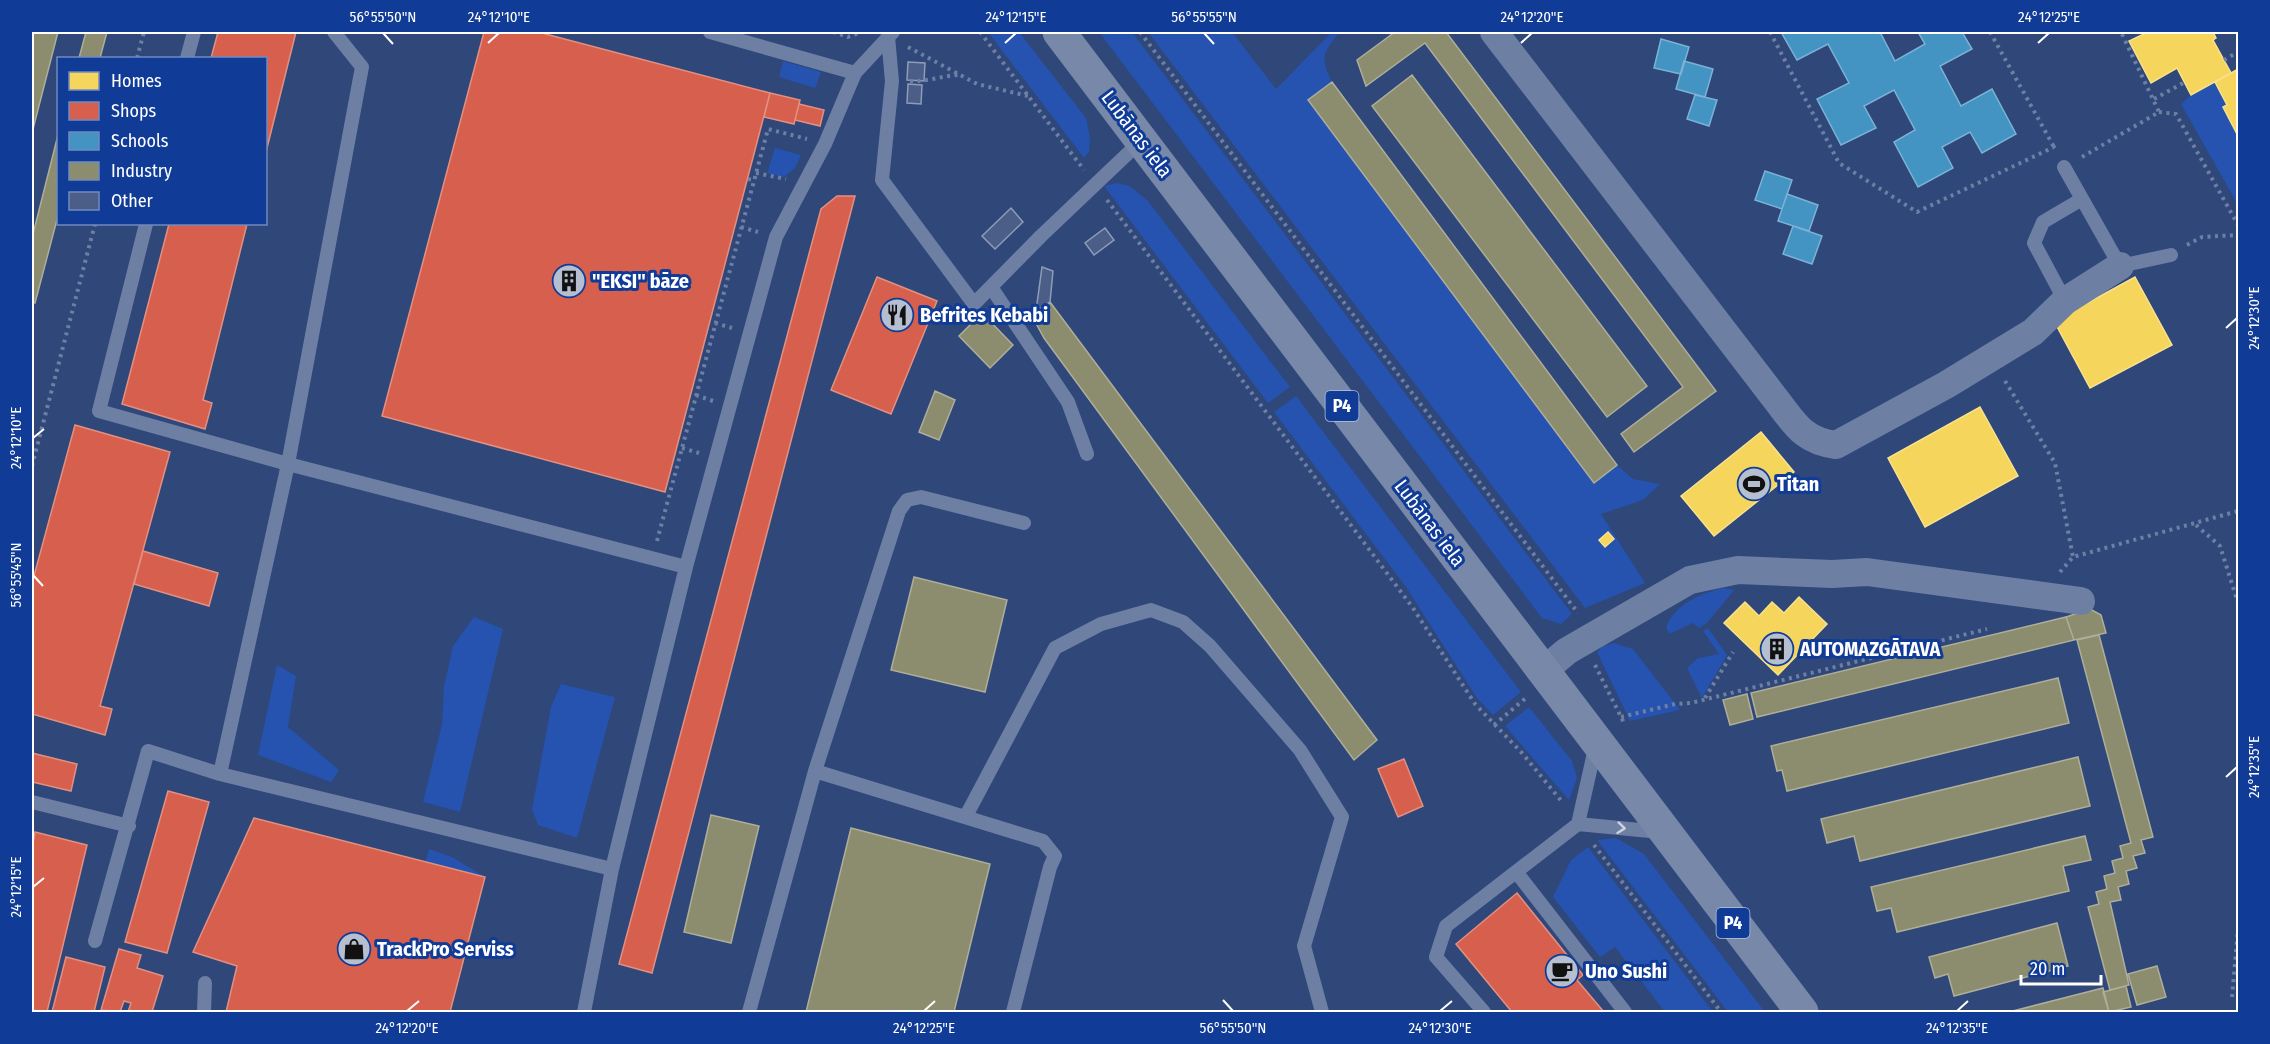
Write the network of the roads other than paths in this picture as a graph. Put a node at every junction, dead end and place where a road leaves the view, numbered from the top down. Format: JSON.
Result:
{"nodes":[{"id":1,"x":194,"y":32,"type":"edge"},
{"id":2,"x":334,"y":32,"type":"edge"},
{"id":3,"x":710,"y":32,"type":"edge"},
{"id":4,"x":1059,"y":32,"type":"edge"},
{"id":5,"x":1494,"y":32,"type":"edge"},
{"id":6,"x":890,"y":34,"type":"edge"},
{"id":7,"x":187,"y":57,"type":"edge"},
{"id":8,"x":855,"y":74,"type":"junction"},
{"id":9,"x":1142,"y":140,"type":"junction"},
{"id":10,"x":2064,"y":167,"type":"road end"},
{"id":11,"x":2082,"y":199,"type":"junction"},
{"id":12,"x":146,"y":225,"type":"edge"},
{"id":13,"x":2171,"y":255,"type":"road end"},
{"id":14,"x":2120,"y":266,"type":"junction"},
{"id":15,"x":991,"y":287,"type":"junction"},
{"id":16,"x":2065,"y":301,"type":"junction"},
{"id":17,"x":1087,"y":453,"type":"dead end"},
{"id":18,"x":288,"y":464,"type":"junction"},
{"id":19,"x":1024,"y":523,"type":"dead end"},
{"id":20,"x":686,"y":567,"type":"junction"},
{"id":21,"x":2081,"y":601,"type":"dead end"},
{"id":22,"x":1542,"y":672,"type":"junction"},
{"id":23,"x":1596,"y":744,"type":"junction"},
{"id":24,"x":815,"y":771,"type":"junction"},
{"id":25,"x":220,"y":774,"type":"junction"},
{"id":26,"x":32,"y":802,"type":"edge"},
{"id":27,"x":966,"y":816,"type":"junction"},
{"id":28,"x":1578,"y":824,"type":"junction"},
{"id":29,"x":129,"y":826,"type":"junction"},
{"id":30,"x":1664,"y":833,"type":"junction"},
{"id":31,"x":612,"y":869,"type":"junction"},
{"id":32,"x":1518,"y":873,"type":"junction"},
{"id":33,"x":95,"y":941,"type":"dead end"},
{"id":34,"x":205,"y":983,"type":"dead end"},
{"id":35,"x":204,"y":1012,"type":"edge"},
{"id":36,"x":584,"y":1012,"type":"edge"},
{"id":37,"x":749,"y":1012,"type":"edge"},
{"id":38,"x":1013,"y":1012,"type":"edge"},
{"id":39,"x":1322,"y":1012,"type":"edge"},
{"id":40,"x":1484,"y":1012,"type":"edge"},
{"id":41,"x":1625,"y":1012,"type":"edge"},
{"id":42,"x":1802,"y":1012,"type":"edge"}],
"edges":[{"from":1,"to":7,"type":"lane"},
{"from":2,"to":18,"type":"lane"},
{"from":3,"to":8,"type":"lane"},
{"from":4,"to":9,"type":"main road","name":"Lubānas iela","number":"P4"},
{"from":5,"to":16,"type":"street"},
{"from":6,"to":8,"type":"lane"},
{"from":6,"to":15,"type":"lane"},
{"from":8,"to":20,"type":"lane"},
{"from":9,"to":15,"type":"lane"},
{"from":9,"to":22,"type":"main road","name":"Lubānas iela","number":"P4"},
{"from":10,"to":11,"type":"lane"},
{"from":11,"to":14,"type":"lane"},
{"from":11,"to":16,"type":"lane"},
{"from":12,"to":18,"type":"lane"},
{"from":13,"to":14,"type":"lane"},
{"from":14,"to":16,"type":"street"},
{"from":15,"to":17,"type":"lane"},
{"from":18,"to":20,"type":"lane"},
{"from":18,"to":25,"type":"lane"},
{"from":19,"to":24,"type":"lane"},
{"from":20,"to":31,"type":"lane"},
{"from":21,"to":22,"type":"street"},
{"from":22,"to":23,"type":"main road","name":"Lubānas iela","number":"P4"},
{"from":23,"to":28,"type":"lane"},
{"from":23,"to":30,"type":"main road","name":"Lubānas iela","number":"P4"},
{"from":24,"to":27,"type":"lane"},
{"from":24,"to":37,"type":"lane"},
{"from":25,"to":29,"type":"lane"},
{"from":25,"to":31,"type":"lane"},
{"from":26,"to":29,"type":"lane"},
{"from":27,"to":38,"type":"lane"},
{"from":27,"to":39,"type":"lane"},
{"from":28,"to":30,"type":"lane","one_way":true},
{"from":28,"to":32,"type":"lane"},
{"from":29,"to":33,"type":"lane"},
{"from":30,"to":42,"type":"main road","name":"Lubānas iela","number":"P4"},
{"from":31,"to":36,"type":"lane"},
{"from":32,"to":40,"type":"lane"},
{"from":32,"to":41,"type":"lane"},
{"from":34,"to":35,"type":"lane"}]}
